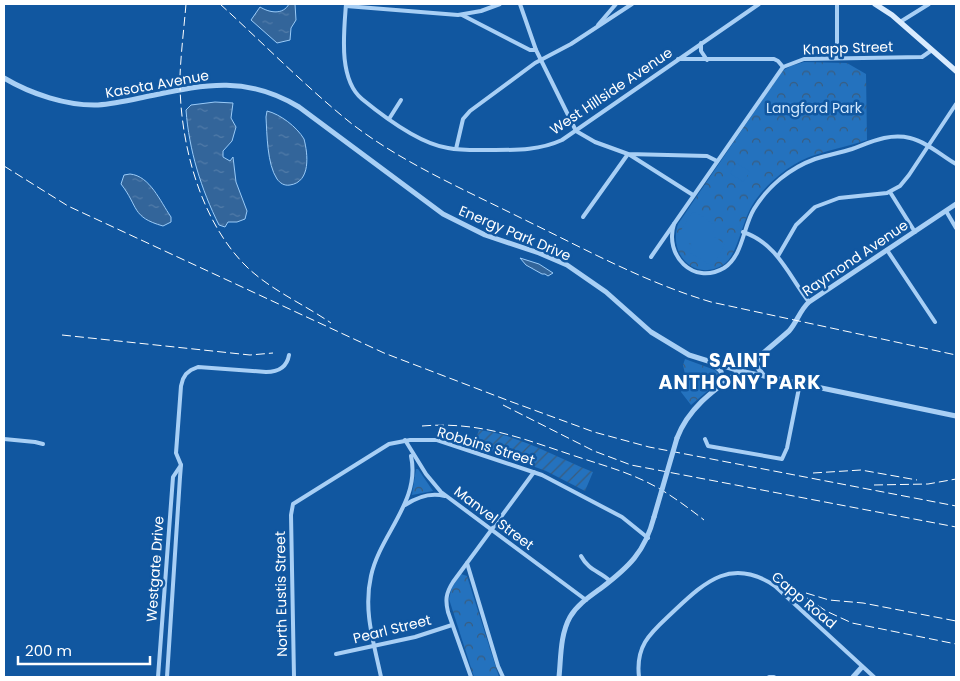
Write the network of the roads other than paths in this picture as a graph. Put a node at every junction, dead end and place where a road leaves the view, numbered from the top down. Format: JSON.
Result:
{"nodes":[{"id":1,"x":500,"y":4,"type":"edge"},
{"id":2,"x":520,"y":4,"type":"edge"},
{"id":3,"x":616,"y":4,"type":"edge"},
{"id":4,"x":632,"y":4,"type":"edge"},
{"id":5,"x":759,"y":4,"type":"edge"},
{"id":6,"x":837,"y":4,"type":"edge"},
{"id":7,"x":875,"y":4,"type":"edge"},
{"id":8,"x":929,"y":4,"type":"edge"},
{"id":9,"x":346,"y":5,"type":"edge"},
{"id":10,"x":462,"y":14,"type":"junction"},
{"id":11,"x":900,"y":22,"type":"junction"},
{"id":12,"x":596,"y":26,"type":"junction"},
{"id":13,"x":701,"y":43,"type":"junction"},
{"id":14,"x":536,"y":50,"type":"junction"},
{"id":15,"x":932,"y":50,"type":"junction"},
{"id":16,"x":837,"y":58,"type":"junction"},
{"id":17,"x":678,"y":59,"type":"junction"},
{"id":18,"x":540,"y":60,"type":"junction"},
{"id":19,"x":707,"y":60,"type":"junction"},
{"id":20,"x":783,"y":67,"type":"junction"},
{"id":21,"x":956,"y":71,"type":"edge"},
{"id":22,"x":4,"y":78,"type":"edge"},
{"id":23,"x":402,"y":100,"type":"dead end"},
{"id":24,"x":956,"y":104,"type":"edge"},
{"id":25,"x":389,"y":119,"type":"junction"},
{"id":26,"x":329,"y":128,"type":"joint"},
{"id":27,"x":576,"y":131,"type":"junction"},
{"id":28,"x":928,"y":146,"type":"junction"},
{"id":29,"x":456,"y":149,"type":"junction"},
{"id":30,"x":628,"y":154,"type":"junction"},
{"id":31,"x":717,"y":161,"type":"junction"},
{"id":32,"x":956,"y":164,"type":"edge"},
{"id":33,"x":890,"y":192,"type":"junction"},
{"id":34,"x":694,"y":195,"type":"junction"},
{"id":35,"x":956,"y":204,"type":"edge"},
{"id":36,"x":946,"y":211,"type":"junction"},
{"id":37,"x":584,"y":217,"type":"dead end"},
{"id":38,"x":674,"y":224,"type":"junction"},
{"id":39,"x":956,"y":228,"type":"edge"},
{"id":40,"x":744,"y":232,"type":"junction"},
{"id":41,"x":915,"y":232,"type":"junction"},
{"id":42,"x":887,"y":250,"type":"junction"},
{"id":43,"x":778,"y":256,"type":"junction"},
{"id":44,"x":652,"y":257,"type":"dead end"},
{"id":45,"x":809,"y":302,"type":"junction"},
{"id":46,"x":935,"y":322,"type":"dead end"},
{"id":47,"x":290,"y":355,"type":"dead end"},
{"id":48,"x":758,"y":356,"type":"junction"},
{"id":49,"x":712,"y":363,"type":"junction"},
{"id":50,"x":740,"y":371,"type":"junction"},
{"id":51,"x":764,"y":376,"type":"junction"},
{"id":52,"x":800,"y":383,"type":"junction"},
{"id":53,"x":720,"y":384,"type":"junction"},
{"id":54,"x":956,"y":416,"type":"edge"},
{"id":55,"x":4,"y":439,"type":"edge"},
{"id":56,"x":704,"y":439,"type":"dead end"},
{"id":57,"x":404,"y":440,"type":"junction"},
{"id":58,"x":43,"y":444,"type":"dead end"},
{"id":59,"x":410,"y":451,"type":"junction"},
{"id":60,"x":181,"y":465,"type":"junction"},
{"id":61,"x":534,"y":472,"type":"junction"},
{"id":62,"x":448,"y":497,"type":"junction"},
{"id":63,"x":403,"y":507,"type":"junction"},
{"id":64,"x":292,"y":510,"type":"joint"},
{"id":65,"x":492,"y":530,"type":"junction"},
{"id":66,"x":648,"y":538,"type":"junction"},
{"id":67,"x":581,"y":556,"type":"dead end"},
{"id":68,"x":467,"y":563,"type":"junction"},
{"id":69,"x":610,"y":581,"type":"junction"},
{"id":70,"x":586,"y":600,"type":"junction"},
{"id":71,"x":452,"y":625,"type":"junction"},
{"id":72,"x":374,"y":646,"type":"junction"},
{"id":73,"x":336,"y":654,"type":"dead end"},
{"id":74,"x":862,"y":667,"type":"junction"},
{"id":75,"x":638,"y":676,"type":"edge"},
{"id":76,"x":158,"y":677,"type":"edge"},
{"id":77,"x":166,"y":677,"type":"edge"},
{"id":78,"x":294,"y":677,"type":"edge"},
{"id":79,"x":382,"y":677,"type":"edge"},
{"id":80,"x":470,"y":677,"type":"edge"},
{"id":81,"x":503,"y":677,"type":"edge"},
{"id":82,"x":559,"y":677,"type":"edge"},
{"id":83,"x":853,"y":677,"type":"edge"},
{"id":84,"x":874,"y":677,"type":"edge"}],
"edges":[{"from":1,"to":10,"type":"street"},
{"from":2,"to":14,"type":"street"},
{"from":3,"to":12,"type":"street"},
{"from":4,"to":12,"type":"street"},
{"from":5,"to":13,"type":"street","name":"West Hillside Avenue"},
{"from":6,"to":16,"type":"street"},
{"from":7,"to":11,"type":"main road"},
{"from":8,"to":11,"type":"street","name":"Knapp Street"},
{"from":9,"to":10,"type":"street"},
{"from":9,"to":25,"type":"street","name":"West Hillside Avenue"},
{"from":10,"to":14,"type":"street"},
{"from":11,"to":15,"type":"main road"},
{"from":12,"to":18,"type":"street"},
{"from":13,"to":17,"type":"street","name":"West Hillside Avenue"},
{"from":13,"to":19,"type":"street"},
{"from":14,"to":18,"type":"street"},
{"from":15,"to":16,"type":"street","name":"Knapp Street"},
{"from":15,"to":21,"type":"main road"},
{"from":16,"to":20,"type":"street","name":"Knapp Street"},
{"from":17,"to":19,"type":"street"},
{"from":17,"to":27,"type":"street","name":"West Hillside Avenue"},
{"from":18,"to":27,"type":"street"},
{"from":18,"to":29,"type":"street"},
{"from":19,"to":20,"type":"street"},
{"from":20,"to":31,"type":"street"},
{"from":22,"to":26,"type":"street","name":"Kasota Avenue"},
{"from":23,"to":25,"type":"street"},
{"from":24,"to":28,"type":"street"},
{"from":25,"to":29,"type":"street","name":"West Hillside Avenue"},
{"from":26,"to":49,"type":"street","name":"Energy Park Drive"},
{"from":27,"to":29,"type":"street","name":"West Hillside Avenue"},
{"from":27,"to":30,"type":"street"},
{"from":28,"to":32,"type":"street"},
{"from":28,"to":33,"type":"street"},
{"from":28,"to":40,"type":"street"},
{"from":30,"to":31,"type":"street"},
{"from":30,"to":34,"type":"street"},
{"from":30,"to":37,"type":"street"},
{"from":31,"to":34,"type":"street"},
{"from":33,"to":41,"type":"street"},
{"from":33,"to":43,"type":"street"},
{"from":34,"to":38,"type":"street"},
{"from":35,"to":36,"type":"street","name":"Raymond Avenue"},
{"from":36,"to":39,"type":"street"},
{"from":36,"to":41,"type":"street","name":"Raymond Avenue"},
{"from":38,"to":40,"type":"street"},
{"from":38,"to":44,"type":"street"},
{"from":40,"to":43,"type":"street"},
{"from":41,"to":42,"type":"street","name":"Raymond Avenue"},
{"from":42,"to":45,"type":"street","name":"Raymond Avenue"},
{"from":42,"to":46,"type":"street"},
{"from":43,"to":45,"type":"street"},
{"from":45,"to":48,"type":"street","name":"Raymond Avenue"},
{"from":47,"to":60,"type":"street","name":"Westgate Drive"},
{"from":48,"to":50,"type":"street","name":"Raymond Avenue"},
{"from":48,"to":51,"type":"street"},
{"from":49,"to":50,"type":"street","name":"Energy Park Drive"},
{"from":49,"to":53,"type":"street"},
{"from":50,"to":51,"type":"street","name":"Energy Park Drive"},
{"from":50,"to":53,"type":"street","name":"Raymond Avenue"},
{"from":51,"to":52,"type":"street","name":"Energy Park Drive"},
{"from":52,"to":54,"type":"street","name":"Energy Park Drive"},
{"from":52,"to":56,"type":"street"},
{"from":53,"to":66,"type":"street","name":"Raymond Avenue","bridge":true},
{"from":55,"to":58,"type":"street"},
{"from":57,"to":59,"type":"street","name":"Manvel Street"},
{"from":57,"to":61,"type":"street","name":"Robbins Street"},
{"from":57,"to":64,"type":"street","name":"Robbins Street"},
{"from":59,"to":62,"type":"street","name":"Manvel Street"},
{"from":59,"to":63,"type":"street"},
{"from":60,"to":76,"type":"street","name":"Westgate Drive"},
{"from":60,"to":77,"type":"street","name":"Westgate Drive"},
{"from":61,"to":65,"type":"street"},
{"from":61,"to":66,"type":"street","name":"Robbins Street"},
{"from":62,"to":63,"type":"street"},
{"from":62,"to":65,"type":"street","name":"Manvel Street"},
{"from":63,"to":72,"type":"street"},
{"from":64,"to":78,"type":"street","name":"North Eustis Street"},
{"from":65,"to":68,"type":"street"},
{"from":65,"to":70,"type":"street","name":"Manvel Street"},
{"from":66,"to":69,"type":"street","name":"Raymond Avenue"},
{"from":67,"to":69,"type":"street"},
{"from":68,"to":71,"type":"street"},
{"from":68,"to":81,"type":"street"},
{"from":69,"to":70,"type":"street","name":"Raymond Avenue"},
{"from":70,"to":82,"type":"street","name":"Raymond Avenue"},
{"from":71,"to":72,"type":"street","name":"Pearl Street"},
{"from":71,"to":80,"type":"street"},
{"from":72,"to":73,"type":"street","name":"Pearl Street"},
{"from":72,"to":79,"type":"street"},
{"from":74,"to":75,"type":"street","name":"Capp Road"},
{"from":74,"to":83,"type":"street"},
{"from":74,"to":84,"type":"street","name":"Capp Road"}]}
